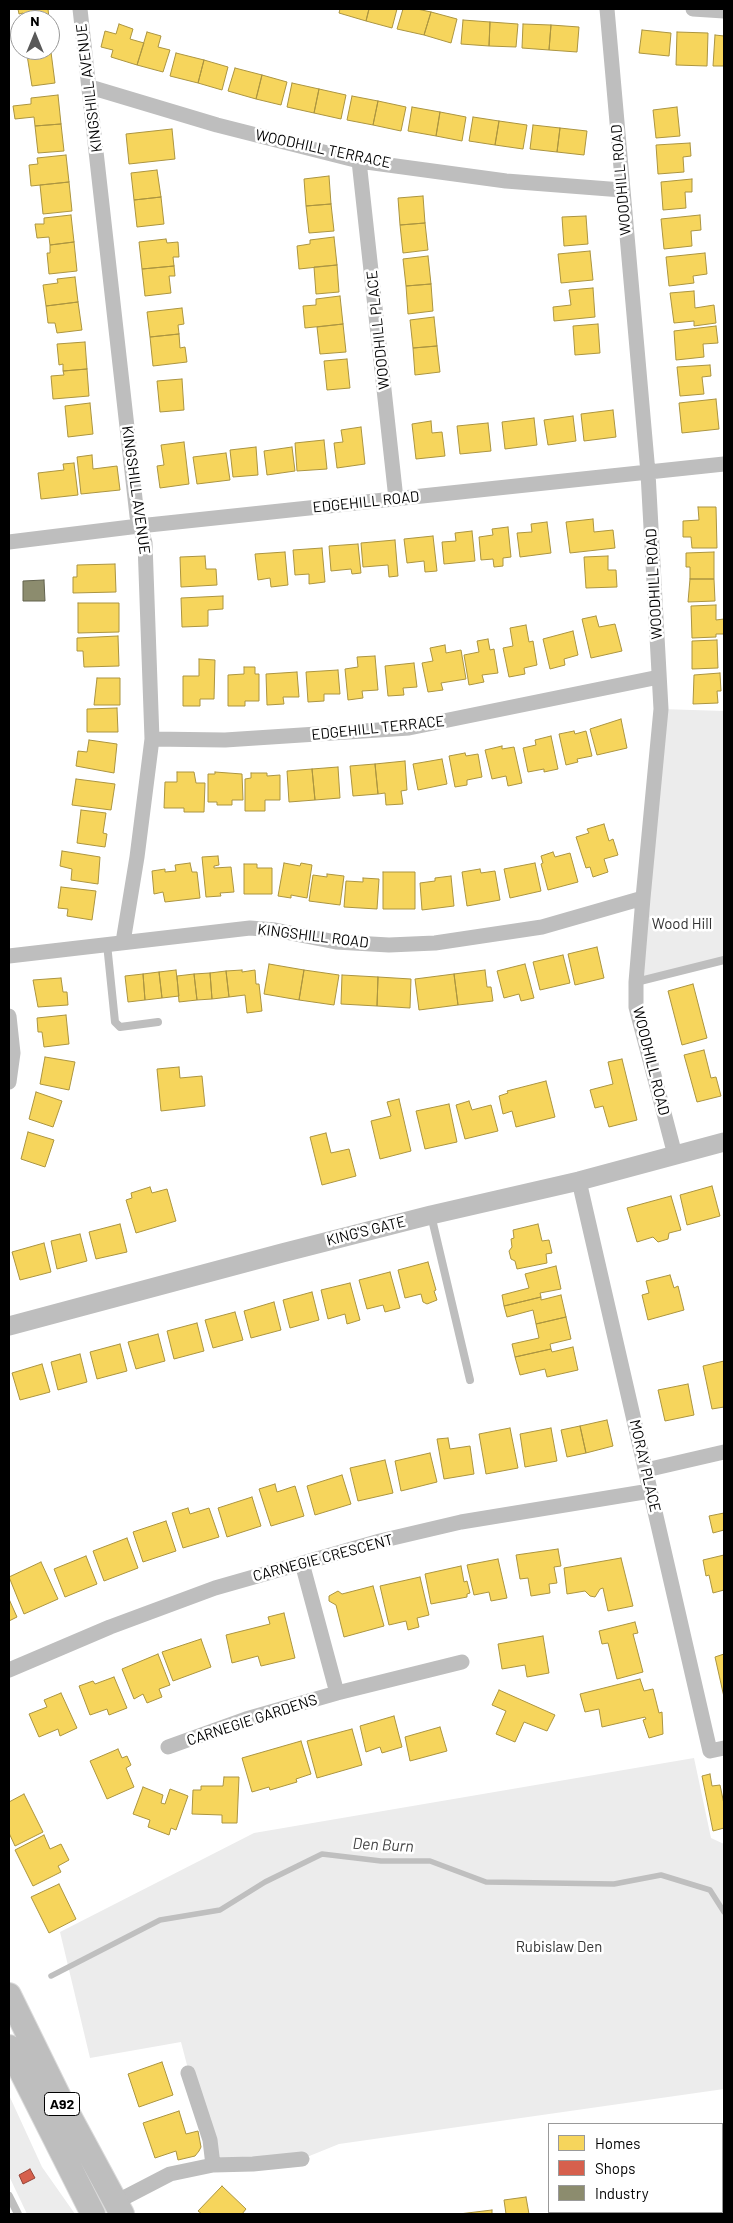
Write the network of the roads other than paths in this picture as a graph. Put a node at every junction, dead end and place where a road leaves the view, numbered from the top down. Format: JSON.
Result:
{"nodes":[{"id":1,"x":80,"y":9,"type":"edge"},
{"id":2,"x":607,"y":9,"type":"edge"},
{"id":3,"x":693,"y":9,"type":"edge"},
{"id":4,"x":724,"y":11,"type":"edge"},
{"id":5,"x":90,"y":87,"type":"junction"},
{"id":6,"x":359,"y":160,"type":"junction"},
{"id":7,"x":622,"y":190,"type":"junction"},
{"id":8,"x":724,"y":464,"type":"edge"},
{"id":9,"x":648,"y":473,"type":"junction"},
{"id":10,"x":396,"y":499,"type":"junction"},
{"id":11,"x":139,"y":526,"type":"junction"},
{"id":12,"x":9,"y":542,"type":"edge"},
{"id":13,"x":659,"y":677,"type":"junction"},
{"id":14,"x":152,"y":739,"type":"junction"},
{"id":15,"x":643,"y":898,"type":"junction"},
{"id":16,"x":123,"y":942,"type":"junction"},
{"id":17,"x":107,"y":944,"type":"junction"},
{"id":18,"x":9,"y":956,"type":"edge"},
{"id":19,"x":724,"y":960,"type":"edge"},
{"id":20,"x":636,"y":982,"type":"junction"},
{"id":21,"x":9,"y":1016,"type":"edge"},
{"id":22,"x":158,"y":1022,"type":"dead end"},
{"id":23,"x":9,"y":1082,"type":"edge"},
{"id":24,"x":724,"y":1142,"type":"edge"},
{"id":25,"x":675,"y":1155,"type":"junction"},
{"id":26,"x":579,"y":1181,"type":"junction"},
{"id":27,"x":431,"y":1215,"type":"junction"},
{"id":28,"x":9,"y":1326,"type":"edge"},
{"id":29,"x":470,"y":1380,"type":"dead end"},
{"id":30,"x":724,"y":1452,"type":"edge"},
{"id":31,"x":646,"y":1470,"type":"junction"},
{"id":32,"x":650,"y":1491,"type":"junction"},
{"id":33,"x":302,"y":1563,"type":"junction"},
{"id":34,"x":462,"y":1662,"type":"dead end"},
{"id":35,"x":9,"y":1670,"type":"edge"},
{"id":36,"x":336,"y":1693,"type":"junction"},
{"id":37,"x":168,"y":1747,"type":"dead end"},
{"id":38,"x":717,"y":1749,"type":"edge"},
{"id":39,"x":9,"y":1995,"type":"edge"},
{"id":40,"x":9,"y":2047,"type":"edge"},
{"id":41,"x":188,"y":2073,"type":"dead end"},
{"id":42,"x":302,"y":2159,"type":"dead end"},
{"id":43,"x":213,"y":2165,"type":"junction"},
{"id":44,"x":9,"y":2196,"type":"edge"},
{"id":45,"x":121,"y":2210,"type":"edge"},
{"id":46,"x":18,"y":2214,"type":"edge"},
{"id":47,"x":93,"y":2214,"type":"edge"}],
"edges":[{"from":1,"to":5,"type":"street","name":"KINGSHILL AVENUE"},
{"from":2,"to":7,"type":"street","name":"WOODHILL ROAD"},
{"from":3,"to":4,"type":"street"},
{"from":5,"to":6,"type":"street","name":"WOODHILL TERRACE"},
{"from":5,"to":11,"type":"street","name":"KINGSHILL AVENUE"},
{"from":6,"to":7,"type":"street","name":"WOODHILL TERRACE"},
{"from":6,"to":10,"type":"street","name":"WOODHILL PLACE"},
{"from":7,"to":9,"type":"street","name":"WOODHILL ROAD"},
{"from":8,"to":9,"type":"street","name":"EDGEHILL ROAD"},
{"from":9,"to":10,"type":"street","name":"EDGEHILL ROAD"},
{"from":9,"to":13,"type":"street","name":"WOODHILL ROAD"},
{"from":10,"to":11,"type":"street","name":"EDGEHILL ROAD"},
{"from":11,"to":12,"type":"street","name":"EDGEHILL ROAD"},
{"from":11,"to":14,"type":"street","name":"KINGSHILL AVENUE"},
{"from":13,"to":14,"type":"street","name":"EDGEHILL TERRACE"},
{"from":13,"to":15,"type":"street","name":"WOODHILL ROAD"},
{"from":14,"to":16,"type":"street","name":"KINGSHILL AVENUE"},
{"from":15,"to":16,"type":"street","name":"KINGSHILL ROAD"},
{"from":15,"to":20,"type":"street","name":"WOODHILL ROAD"},
{"from":16,"to":17,"type":"street","name":"KINGSHILL ROAD"},
{"from":17,"to":18,"type":"street","name":"KINGSHILL ROAD"},
{"from":17,"to":22,"type":"lane"},
{"from":19,"to":20,"type":"lane"},
{"from":20,"to":25,"type":"street","name":"WOODHILL ROAD"},
{"from":21,"to":23,"type":"street"},
{"from":24,"to":25,"type":"street","name":"KING'S GATE"},
{"from":25,"to":26,"type":"street","name":"KING'S GATE"},
{"from":26,"to":27,"type":"street","name":"KING'S GATE"},
{"from":26,"to":31,"type":"street","name":"MORAY PLACE"},
{"from":27,"to":28,"type":"street","name":"KING'S GATE"},
{"from":27,"to":29,"type":"lane"},
{"from":30,"to":31,"type":"street"},
{"from":31,"to":32,"type":"street","name":"MORAY PLACE"},
{"from":32,"to":33,"type":"street","name":"CARNEGIE CRESCENT"},
{"from":32,"to":38,"type":"street","name":"MORAY PLACE"},
{"from":33,"to":35,"type":"street","name":"CARNEGIE CRESCENT"},
{"from":33,"to":36,"type":"street","name":"CARNEGIE GARDENS"},
{"from":34,"to":36,"type":"street","name":"CARNEGIE GARDENS"},
{"from":36,"to":37,"type":"street","name":"CARNEGIE GARDENS"},
{"from":39,"to":45,"type":"main road","number":"A92"},
{"from":40,"to":47,"type":"main road","number":"A92"},
{"from":41,"to":43,"type":"street"},
{"from":42,"to":43,"type":"street"},
{"from":43,"to":45,"type":"street"},
{"from":44,"to":46,"type":"lane"}]}
